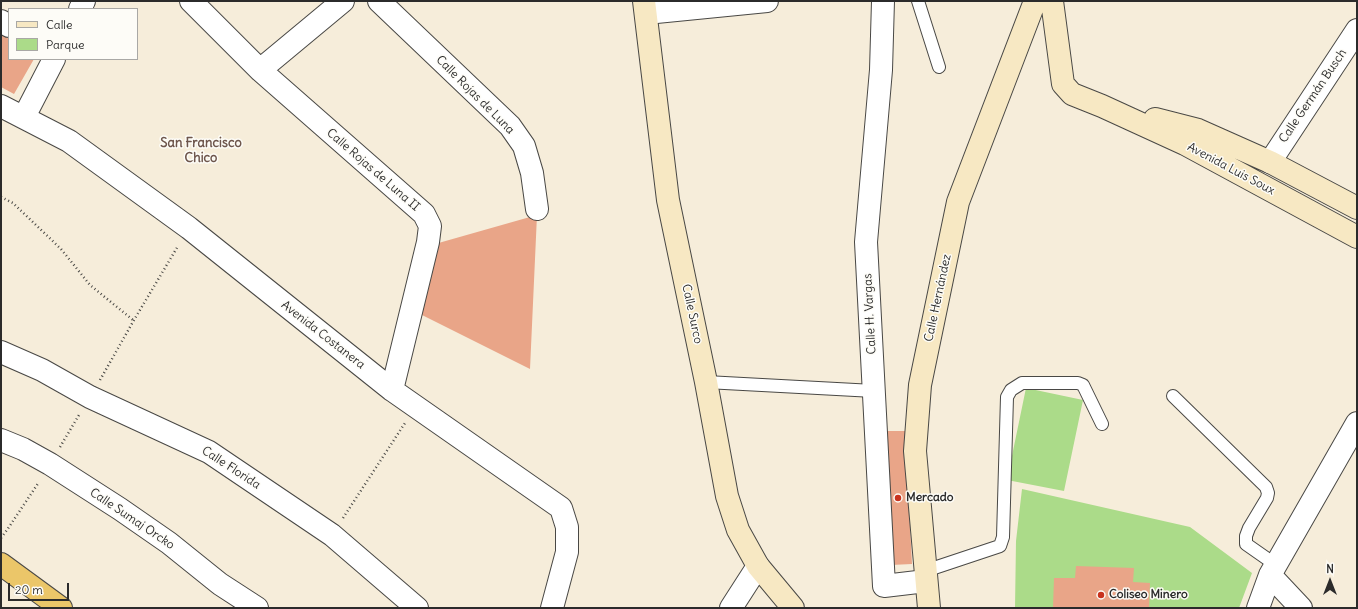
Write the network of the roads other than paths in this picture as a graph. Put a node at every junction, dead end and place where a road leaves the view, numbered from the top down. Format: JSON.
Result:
{"nodes":[{"id":1,"x":191,"y":1,"type":"edge"},
{"id":2,"x":343,"y":1,"type":"edge"},
{"id":3,"x":379,"y":1,"type":"edge"},
{"id":4,"x":766,"y":1,"type":"edge"},
{"id":5,"x":883,"y":1,"type":"edge"},
{"id":6,"x":918,"y":1,"type":"edge"},
{"id":7,"x":1035,"y":1,"type":"edge"},
{"id":8,"x":1052,"y":1,"type":"edge"},
{"id":9,"x":645,"y":7,"type":"edge"},
{"id":10,"x":1357,"y":30,"type":"edge"},
{"id":11,"x":53,"y":60,"type":"edge"},
{"id":12,"x":939,"y":67,"type":"dead end"},
{"id":13,"x":260,"y":70,"type":"junction"},
{"id":14,"x":1,"y":106,"type":"edge"},
{"id":15,"x":1102,"y":106,"type":"junction"},
{"id":16,"x":24,"y":117,"type":"junction"},
{"id":17,"x":1270,"y":162,"type":"junction"},
{"id":18,"x":1357,"y":208,"type":"edge"},
{"id":19,"x":537,"y":209,"type":"dead end"},
{"id":20,"x":1357,"y":237,"type":"edge"},
{"id":21,"x":1,"y":352,"type":"edge"},
{"id":22,"x":706,"y":382,"type":"junction"},
{"id":23,"x":392,"y":390,"type":"junction"},
{"id":24,"x":874,"y":391,"type":"junction"},
{"id":25,"x":1173,"y":396,"type":"dead end"},
{"id":26,"x":1357,"y":422,"type":"edge"},
{"id":27,"x":1102,"y":424,"type":"dead end"},
{"id":28,"x":1,"y":440,"type":"edge"},
{"id":29,"x":1,"y":564,"type":"edge"},
{"id":30,"x":758,"y":566,"type":"junction"},
{"id":31,"x":1273,"y":570,"type":"junction"},
{"id":32,"x":925,"y":576,"type":"junction"},
{"id":33,"x":61,"y":608,"type":"edge"},
{"id":34,"x":257,"y":608,"type":"edge"},
{"id":35,"x":417,"y":608,"type":"edge"},
{"id":36,"x":552,"y":608,"type":"edge"},
{"id":37,"x":731,"y":608,"type":"edge"},
{"id":38,"x":793,"y":608,"type":"edge"},
{"id":39,"x":929,"y":608,"type":"edge"},
{"id":40,"x":1258,"y":608,"type":"edge"},
{"id":41,"x":1301,"y":608,"type":"edge"}],
"edges":[{"from":1,"to":13,"type":"street","name":"Calle Rojas de Luna II"},
{"from":2,"to":13,"type":"street"},
{"from":3,"to":19,"type":"street","name":"Calle Rojas de Luna"},
{"from":4,"to":9,"type":"street"},
{"from":5,"to":24,"type":"street","name":"Calle H. Vargas"},
{"from":6,"to":12,"type":"lane"},
{"from":7,"to":32,"type":"main road","name":"Calle Hernández"},
{"from":8,"to":15,"type":"main road","name":"Avenida Luis Soux"},
{"from":9,"to":22,"type":"main road","name":"Calle Surco"},
{"from":10,"to":17,"type":"street","name":"Calle Germán Busch"},
{"from":11,"to":16,"type":"street"},
{"from":13,"to":23,"type":"street","name":"Calle Rojas de Luna II"},
{"from":14,"to":16,"type":"street","name":"Avenida Costanera"},
{"from":15,"to":17,"type":"main road","name":"Avenida Luis Soux"},
{"from":15,"to":20,"type":"main road","name":"Avenida Luis Soux"},
{"from":16,"to":23,"type":"street","name":"Avenida Costanera"},
{"from":17,"to":18,"type":"main road","name":"Avenida Luis Soux"},
{"from":21,"to":35,"type":"street","name":"Calle Florida"},
{"from":22,"to":24,"type":"lane"},
{"from":22,"to":30,"type":"main road","name":"Calle Surco"},
{"from":23,"to":36,"type":"street","name":"Avenida Costanera"},
{"from":24,"to":32,"type":"street","name":"Calle H. Vargas"},
{"from":25,"to":31,"type":"lane"},
{"from":26,"to":31,"type":"street"},
{"from":27,"to":32,"type":"lane"},
{"from":28,"to":34,"type":"street","name":"Calle Sumaj Orcko"},
{"from":29,"to":33,"type":"highway"},
{"from":30,"to":37,"type":"street"},
{"from":30,"to":38,"type":"main road","name":"Calle Surco"},
{"from":31,"to":40,"type":"street"},
{"from":31,"to":41,"type":"street"},
{"from":32,"to":39,"type":"main road","name":"Calle Hernández"}]}
